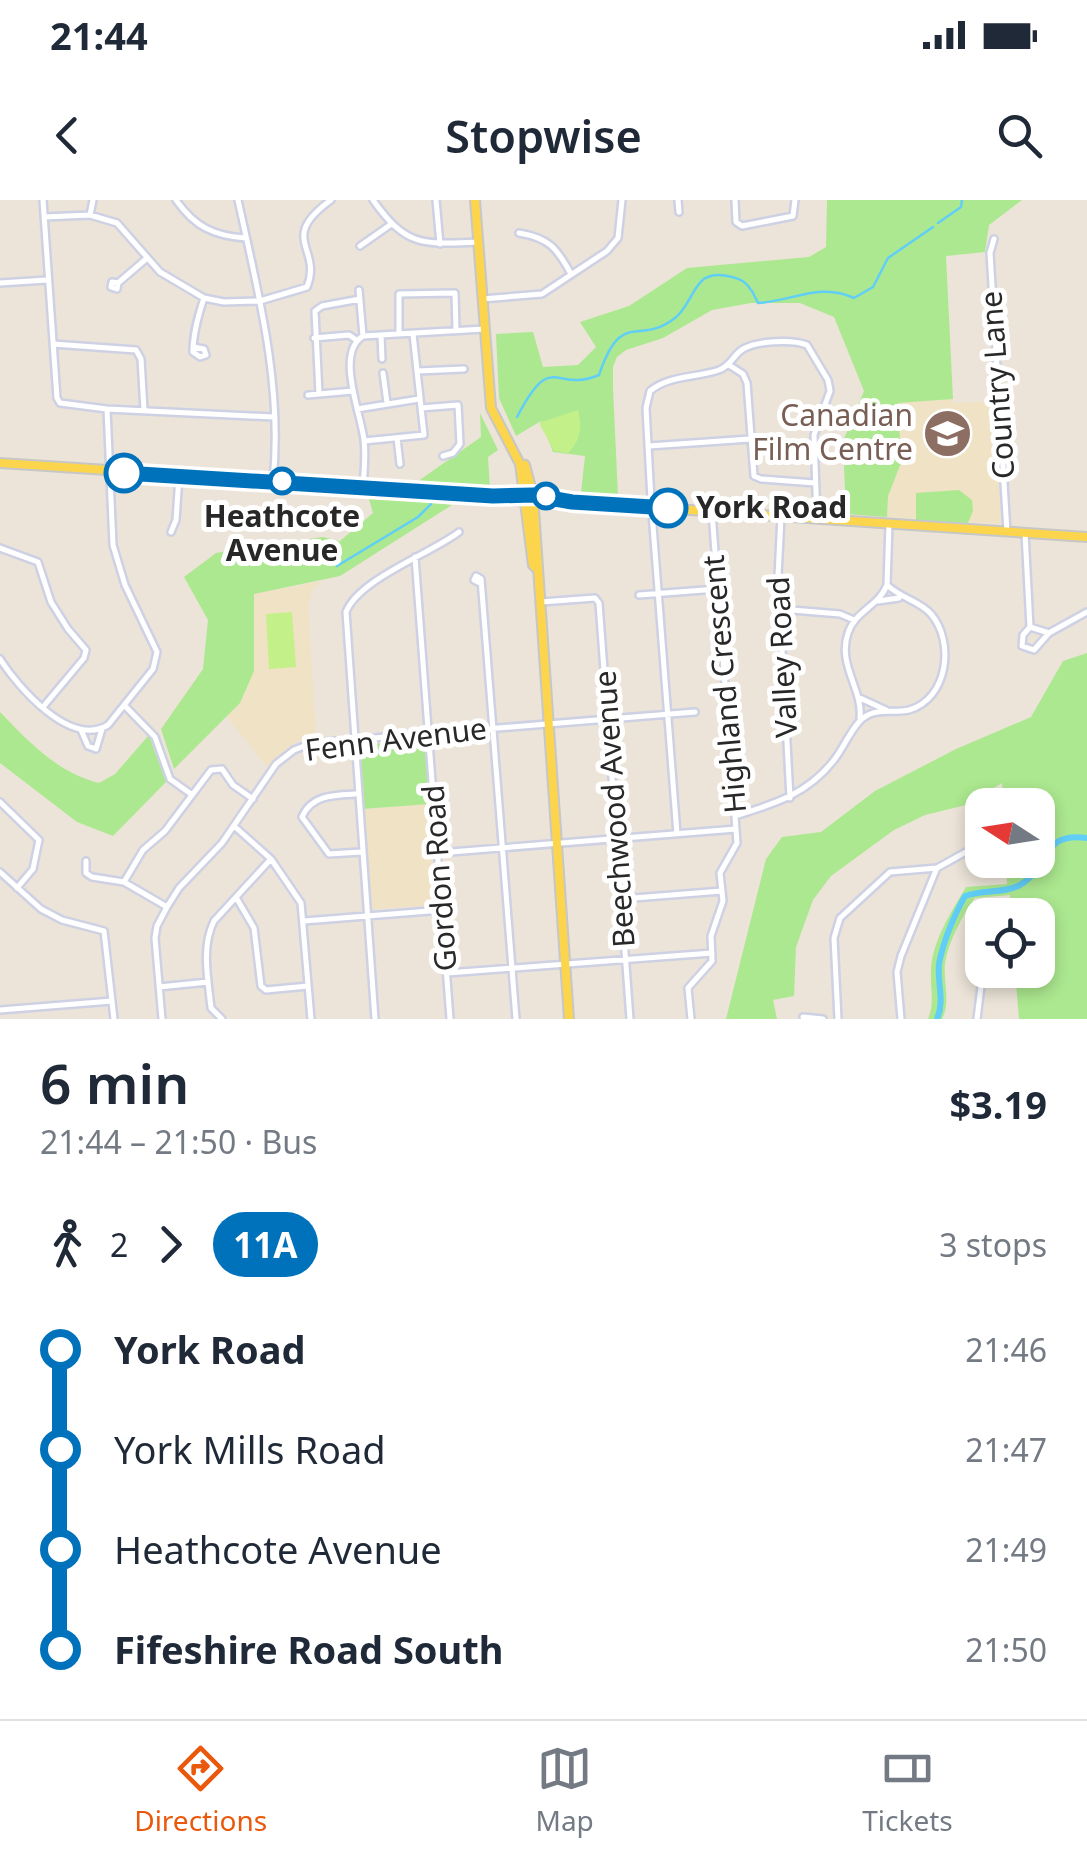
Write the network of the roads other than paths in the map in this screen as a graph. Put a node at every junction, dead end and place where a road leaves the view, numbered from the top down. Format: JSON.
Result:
{"nodes":[{"id":1,"x":43,"y":200,"type":"edge"},
{"id":2,"x":93,"y":200,"type":"edge"},
{"id":3,"x":176,"y":200,"type":"edge"},
{"id":4,"x":238,"y":200,"type":"edge"},
{"id":5,"x":332,"y":200,"type":"edge"},
{"id":6,"x":373,"y":200,"type":"edge"},
{"id":7,"x":436,"y":200,"type":"edge"},
{"id":8,"x":475,"y":200,"type":"edge"},
{"id":9,"x":622,"y":200,"type":"edge"},
{"id":10,"x":678,"y":200,"type":"edge"},
{"id":11,"x":735,"y":200,"type":"edge"},
{"id":12,"x":795,"y":200,"type":"edge"},
{"id":13,"x":679,"y":212,"type":"dead end"},
{"id":14,"x":90,"y":215,"type":"junction"},
{"id":15,"x":44,"y":217,"type":"junction"},
{"id":16,"x":390,"y":224,"type":"junction"},
{"id":17,"x":518,"y":233,"type":"dead end"},
{"id":18,"x":246,"y":238,"type":"junction"},
{"id":19,"x":994,"y":239,"type":"dead end"},
{"id":20,"x":478,"y":242,"type":"junction"},
{"id":21,"x":440,"y":244,"type":"junction"},
{"id":22,"x":360,"y":246,"type":"dead end"},
{"id":23,"x":146,"y":259,"type":"junction"},
{"id":24,"x":572,"y":275,"type":"junction"},
{"id":25,"x":48,"y":280,"type":"junction"},
{"id":26,"x":0,"y":283,"type":"edge"},
{"id":27,"x":118,"y":283,"type":"dead end"},
{"id":28,"x":359,"y":290,"type":"dead end"},
{"id":29,"x":204,"y":298,"type":"junction"},
{"id":30,"x":482,"y":299,"type":"junction"},
{"id":31,"x":360,"y":300,"type":"junction"},
{"id":32,"x":260,"y":301,"type":"junction"},
{"id":33,"x":484,"y":329,"type":"junction"},
{"id":34,"x":456,"y":330,"type":"junction"},
{"id":35,"x":399,"y":334,"type":"junction"},
{"id":36,"x":413,"y":334,"type":"junction"},
{"id":37,"x":382,"y":335,"type":"junction"},
{"id":38,"x":314,"y":338,"type":"junction"},
{"id":39,"x":359,"y":338,"type":"junction"},
{"id":40,"x":53,"y":344,"type":"junction"},
{"id":41,"x":193,"y":347,"type":"dead end"},
{"id":42,"x":382,"y":359,"type":"dead end"},
{"id":43,"x":729,"y":365,"type":"junction"},
{"id":44,"x":464,"y":368,"type":"dead end"},
{"id":45,"x":417,"y":371,"type":"junction"},
{"id":46,"x":383,"y":373,"type":"dead end"},
{"id":47,"x":353,"y":391,"type":"junction"},
{"id":48,"x":319,"y":394,"type":"junction"},
{"id":49,"x":308,"y":395,"type":"dead end"},
{"id":50,"x":418,"y":399,"type":"junction"},
{"id":51,"x":387,"y":404,"type":"junction"},
{"id":52,"x":421,"y":408,"type":"junction"},
{"id":53,"x":106,"y":409,"type":"junction"},
{"id":54,"x":358,"y":409,"type":"junction"},
{"id":55,"x":144,"y":410,"type":"junction"},
{"id":56,"x":273,"y":417,"type":"junction"},
{"id":57,"x":397,"y":438,"type":"junction"},
{"id":58,"x":750,"y":439,"type":"junction"},
{"id":59,"x":364,"y":441,"type":"junction"},
{"id":60,"x":649,"y":446,"type":"junction"},
{"id":61,"x":442,"y":456,"type":"dead end"},
{"id":62,"x":0,"y":463,"type":"edge"},
{"id":63,"x":400,"y":464,"type":"dead end"},
{"id":64,"x":111,"y":472,"type":"junction"},
{"id":65,"x":179,"y":476,"type":"junction"},
{"id":66,"x":273,"y":481,"type":"junction"},
{"id":67,"x":815,"y":483,"type":"junction"},
{"id":68,"x":363,"y":487,"type":"junction"},
{"id":69,"x":530,"y":499,"type":"junction"},
{"id":70,"x":652,"y":507,"type":"junction"},
{"id":71,"x":712,"y":512,"type":"junction"},
{"id":72,"x":781,"y":516,"type":"junction"},
{"id":73,"x":816,"y":519,"type":"junction"},
{"id":74,"x":889,"y":524,"type":"junction"},
{"id":75,"x":172,"y":532,"type":"dead end"},
{"id":76,"x":460,"y":532,"type":"dead end"},
{"id":77,"x":1006,"y":532,"type":"junction"},
{"id":78,"x":1025,"y":533,"type":"junction"},
{"id":79,"x":1087,"y":537,"type":"edge"},
{"id":80,"x":0,"y":548,"type":"edge"},
{"id":81,"x":416,"y":557,"type":"junction"},
{"id":82,"x":480,"y":583,"type":"dead end"},
{"id":83,"x":887,"y":585,"type":"junction"},
{"id":84,"x":717,"y":589,"type":"junction"},
{"id":85,"x":658,"y":593,"type":"junction"},
{"id":86,"x":639,"y":595,"type":"dead end"},
{"id":87,"x":900,"y":598,"type":"junction"},
{"id":88,"x":878,"y":601,"type":"junction"},
{"id":89,"x":538,"y":602,"type":"junction"},
{"id":90,"x":780,"y":608,"type":"junction"},
{"id":91,"x":1087,"y":612,"type":"edge"},
{"id":92,"x":854,"y":620,"type":"junction"},
{"id":93,"x":1030,"y":627,"type":"junction"},
{"id":94,"x":1049,"y":633,"type":"junction"},
{"id":95,"x":0,"y":658,"type":"edge"},
{"id":96,"x":857,"y":696,"type":"junction"},
{"id":97,"x":42,"y":707,"type":"junction"},
{"id":98,"x":126,"y":707,"type":"junction"},
{"id":99,"x":886,"y":710,"type":"junction"},
{"id":100,"x":695,"y":712,"type":"dead end"},
{"id":101,"x":667,"y":714,"type":"junction"},
{"id":102,"x":608,"y":718,"type":"junction"},
{"id":103,"x":859,"y":720,"type":"junction"},
{"id":104,"x":547,"y":723,"type":"junction"},
{"id":105,"x":102,"y":728,"type":"junction"},
{"id":106,"x":493,"y":728,"type":"junction"},
{"id":107,"x":81,"y":730,"type":"junction"},
{"id":108,"x":430,"y":734,"type":"junction"},
{"id":109,"x":354,"y":739,"type":"junction"},
{"id":110,"x":192,"y":794,"type":"junction"},
{"id":111,"x":357,"y":794,"type":"junction"},
{"id":112,"x":252,"y":798,"type":"junction"},
{"id":113,"x":790,"y":798,"type":"junction"},
{"id":114,"x":0,"y":802,"type":"edge"},
{"id":115,"x":735,"y":816,"type":"junction"},
{"id":116,"x":234,"y":826,"type":"junction"},
{"id":117,"x":736,"y":829,"type":"junction"},
{"id":118,"x":678,"y":834,"type":"junction"},
{"id":119,"x":617,"y":839,"type":"junction"},
{"id":120,"x":557,"y":844,"type":"junction"},
{"id":121,"x":502,"y":848,"type":"junction"},
{"id":122,"x":362,"y":852,"type":"junction"},
{"id":123,"x":965,"y":852,"type":"edge"},
{"id":124,"x":438,"y":853,"type":"junction"},
{"id":125,"x":271,"y":859,"type":"junction"},
{"id":126,"x":86,"y":861,"type":"dead end"},
{"id":127,"x":937,"y":868,"type":"junction"},
{"id":128,"x":0,"y":872,"type":"edge"},
{"id":129,"x":124,"y":882,"type":"junction"},
{"id":130,"x":17,"y":888,"type":"junction"},
{"id":131,"x":722,"y":891,"type":"junction"},
{"id":132,"x":236,"y":898,"type":"junction"},
{"id":133,"x":621,"y":898,"type":"junction"},
{"id":134,"x":167,"y":907,"type":"junction"},
{"id":135,"x":442,"y":910,"type":"junction"},
{"id":136,"x":367,"y":916,"type":"junction"},
{"id":137,"x":304,"y":921,"type":"junction"},
{"id":138,"x":712,"y":953,"type":"junction"},
{"id":139,"x":626,"y":959,"type":"junction"},
{"id":140,"x":565,"y":964,"type":"junction"},
{"id":141,"x":512,"y":967,"type":"junction"},
{"id":142,"x":447,"y":973,"type":"junction"},
{"id":143,"x":208,"y":982,"type":"junction"},
{"id":144,"x":308,"y":986,"type":"junction"},
{"id":145,"x":160,"y":987,"type":"junction"},
{"id":146,"x":981,"y":988,"type":"edge"},
{"id":147,"x":112,"y":1001,"type":"junction"},
{"id":148,"x":0,"y":1010,"type":"edge"},
{"id":149,"x":802,"y":1017,"type":"edge"},
{"id":150,"x":114,"y":1019,"type":"edge"},
{"id":151,"x":162,"y":1019,"type":"edge"},
{"id":152,"x":222,"y":1019,"type":"edge"},
{"id":153,"x":311,"y":1019,"type":"edge"},
{"id":154,"x":375,"y":1019,"type":"edge"},
{"id":155,"x":450,"y":1019,"type":"edge"},
{"id":156,"x":516,"y":1019,"type":"edge"},
{"id":157,"x":569,"y":1019,"type":"edge"},
{"id":158,"x":630,"y":1019,"type":"edge"},
{"id":159,"x":691,"y":1019,"type":"edge"},
{"id":160,"x":823,"y":1019,"type":"edge"},
{"id":161,"x":838,"y":1019,"type":"edge"},
{"id":162,"x":901,"y":1019,"type":"edge"},
{"id":163,"x":977,"y":1019,"type":"edge"}],
"edges":[{"from":1,"to":15,"type":"street"},
{"from":2,"to":14,"type":"street"},
{"from":3,"to":18,"type":"street"},
{"from":4,"to":18,"type":"street"},
{"from":5,"to":32,"type":"street"},
{"from":6,"to":16,"type":"street"},
{"from":7,"to":21,"type":"street"},
{"from":8,"to":20,"type":"main road"},
{"from":9,"to":24,"type":"street"},
{"from":10,"to":13,"type":"street"},
{"from":11,"to":12,"type":"street"},
{"from":14,"to":15,"type":"street"},
{"from":14,"to":23,"type":"street"},
{"from":15,"to":25,"type":"street"},
{"from":16,"to":21,"type":"street"},
{"from":16,"to":22,"type":"street"},
{"from":17,"to":24,"type":"street"},
{"from":18,"to":32,"type":"street"},
{"from":19,"to":77,"type":"street","name":"Country Lane"},
{"from":20,"to":21,"type":"street"},
{"from":20,"to":30,"type":"main road"},
{"from":23,"to":27,"type":"street"},
{"from":23,"to":29,"type":"street"},
{"from":24,"to":30,"type":"street"},
{"from":25,"to":26,"type":"street"},
{"from":25,"to":40,"type":"street"},
{"from":28,"to":31,"type":"street"},
{"from":29,"to":32,"type":"street"},
{"from":29,"to":41,"type":"street"},
{"from":30,"to":33,"type":"main road"},
{"from":31,"to":38,"type":"street"},
{"from":31,"to":39,"type":"street"},
{"from":32,"to":56,"type":"street"},
{"from":33,"to":34,"type":"street"},
{"from":33,"to":69,"type":"main road"},
{"from":34,"to":35,"type":"street"},
{"from":34,"to":36,"type":"street"},
{"from":35,"to":36,"type":"street"},
{"from":35,"to":37,"type":"street"},
{"from":36,"to":45,"type":"street"},
{"from":37,"to":39,"type":"street"},
{"from":37,"to":42,"type":"street"},
{"from":38,"to":39,"type":"street"},
{"from":38,"to":48,"type":"street"},
{"from":39,"to":47,"type":"street"},
{"from":40,"to":53,"type":"street"},
{"from":40,"to":55,"type":"street"},
{"from":43,"to":58,"type":"street"},
{"from":43,"to":60,"type":"street"},
{"from":43,"to":67,"type":"street"},
{"from":44,"to":45,"type":"street"},
{"from":45,"to":50,"type":"street"},
{"from":46,"to":51,"type":"street"},
{"from":47,"to":48,"type":"street"},
{"from":47,"to":54,"type":"street"},
{"from":48,"to":49,"type":"street"},
{"from":50,"to":51,"type":"street"},
{"from":50,"to":52,"type":"street"},
{"from":51,"to":54,"type":"street"},
{"from":52,"to":57,"type":"street"},
{"from":52,"to":61,"type":"street"},
{"from":53,"to":55,"type":"street"},
{"from":53,"to":64,"type":"street"},
{"from":54,"to":59,"type":"street"},
{"from":55,"to":56,"type":"street"},
{"from":56,"to":66,"type":"street"},
{"from":57,"to":59,"type":"street"},
{"from":57,"to":63,"type":"street"},
{"from":58,"to":60,"type":"street"},
{"from":58,"to":67,"type":"street"},
{"from":59,"to":68,"type":"street"},
{"from":60,"to":70,"type":"street"},
{"from":62,"to":64,"type":"main road"},
{"from":64,"to":65,"type":"main road"},
{"from":64,"to":98,"type":"street"},
{"from":65,"to":66,"type":"main road"},
{"from":65,"to":75,"type":"street"},
{"from":66,"to":68,"type":"main road"},
{"from":67,"to":73,"type":"street"},
{"from":68,"to":69,"type":"main road"},
{"from":69,"to":70,"type":"main road"},
{"from":69,"to":89,"type":"main road"},
{"from":70,"to":71,"type":"main road"},
{"from":70,"to":85,"type":"street"},
{"from":71,"to":72,"type":"main road"},
{"from":71,"to":84,"type":"street","name":"Highland Crescent"},
{"from":72,"to":73,"type":"main road"},
{"from":72,"to":90,"type":"street","name":"Valley Road"},
{"from":73,"to":74,"type":"main road"},
{"from":74,"to":77,"type":"main road"},
{"from":74,"to":83,"type":"street"},
{"from":76,"to":81,"type":"street"},
{"from":77,"to":78,"type":"main road"},
{"from":78,"to":79,"type":"main road"},
{"from":78,"to":93,"type":"street"},
{"from":80,"to":97,"type":"street"},
{"from":81,"to":108,"type":"street","name":"Gordon Road"},
{"from":81,"to":109,"type":"street"},
{"from":82,"to":106,"type":"street"},
{"from":83,"to":87,"type":"street"},
{"from":83,"to":88,"type":"street"},
{"from":84,"to":85,"type":"street"},
{"from":84,"to":115,"type":"street","name":"Highland Crescent"},
{"from":85,"to":86,"type":"street"},
{"from":85,"to":101,"type":"street"},
{"from":87,"to":88,"type":"street"},
{"from":87,"to":99,"type":"street"},
{"from":88,"to":92,"type":"street"},
{"from":89,"to":102,"type":"street","name":"Beechwood Avenue"},
{"from":89,"to":104,"type":"main road"},
{"from":90,"to":92,"type":"street"},
{"from":90,"to":113,"type":"street","name":"Valley Road"},
{"from":91,"to":94,"type":"street"},
{"from":92,"to":96,"type":"street"},
{"from":93,"to":94,"type":"street"},
{"from":93,"to":94,"type":"street"},
{"from":95,"to":97,"type":"street"},
{"from":96,"to":99,"type":"street"},
{"from":96,"to":103,"type":"street"},
{"from":97,"to":107,"type":"street"},
{"from":98,"to":105,"type":"street"},
{"from":98,"to":110,"type":"street"},
{"from":99,"to":103,"type":"street"},
{"from":100,"to":101,"type":"street","name":"Fenn Avenue"},
{"from":101,"to":102,"type":"street","name":"Fenn Avenue"},
{"from":101,"to":118,"type":"street"},
{"from":102,"to":104,"type":"street","name":"Fenn Avenue"},
{"from":102,"to":119,"type":"street","name":"Beechwood Avenue"},
{"from":103,"to":113,"type":"street"},
{"from":104,"to":106,"type":"street","name":"Fenn Avenue"},
{"from":104,"to":120,"type":"main road"},
{"from":105,"to":107,"type":"street"},
{"from":105,"to":107,"type":"street"},
{"from":106,"to":108,"type":"street","name":"Fenn Avenue"},
{"from":106,"to":121,"type":"street"},
{"from":108,"to":109,"type":"street","name":"Fenn Avenue"},
{"from":108,"to":124,"type":"street","name":"Gordon Road"},
{"from":109,"to":111,"type":"street"},
{"from":109,"to":112,"type":"street","name":"Fenn Avenue"},
{"from":110,"to":112,"type":"street"},
{"from":110,"to":129,"type":"street"},
{"from":111,"to":122,"type":"street"},
{"from":111,"to":122,"type":"street"},
{"from":112,"to":116,"type":"street","name":"Fenn Avenue"},
{"from":113,"to":115,"type":"street"},
{"from":114,"to":130,"type":"street"},
{"from":115,"to":117,"type":"street","name":"Highland Crescent"},
{"from":116,"to":125,"type":"street"},
{"from":116,"to":134,"type":"street","name":"Fenn Avenue"},
{"from":117,"to":118,"type":"street"},
{"from":117,"to":131,"type":"street","name":"Highland Crescent"},
{"from":118,"to":119,"type":"street"},
{"from":119,"to":120,"type":"street"},
{"from":119,"to":133,"type":"street","name":"Beechwood Avenue"},
{"from":120,"to":121,"type":"street"},
{"from":120,"to":140,"type":"main road"},
{"from":121,"to":124,"type":"street"},
{"from":121,"to":141,"type":"street"},
{"from":122,"to":136,"type":"street"},
{"from":123,"to":127,"type":"street"},
{"from":124,"to":135,"type":"street","name":"Gordon Road"},
{"from":125,"to":132,"type":"street"},
{"from":125,"to":137,"type":"street"},
{"from":126,"to":129,"type":"street"},
{"from":127,"to":161,"type":"street"},
{"from":127,"to":162,"type":"street"},
{"from":128,"to":130,"type":"street"},
{"from":129,"to":134,"type":"street"},
{"from":130,"to":147,"type":"street"},
{"from":131,"to":133,"type":"street"},
{"from":131,"to":138,"type":"street","name":"Highland Crescent"},
{"from":132,"to":143,"type":"street"},
{"from":132,"to":144,"type":"street"},
{"from":133,"to":139,"type":"street","name":"Beechwood Avenue"},
{"from":134,"to":145,"type":"street","name":"Fenn Avenue"},
{"from":135,"to":136,"type":"street"},
{"from":135,"to":142,"type":"street","name":"Gordon Road"},
{"from":136,"to":137,"type":"street"},
{"from":136,"to":154,"type":"street"},
{"from":137,"to":144,"type":"street"},
{"from":138,"to":139,"type":"street"},
{"from":138,"to":159,"type":"street","name":"Highland Crescent"},
{"from":139,"to":140,"type":"street"},
{"from":139,"to":158,"type":"street","name":"Beechwood Avenue"},
{"from":140,"to":141,"type":"street"},
{"from":140,"to":157,"type":"main road"},
{"from":141,"to":142,"type":"street"},
{"from":141,"to":156,"type":"street"},
{"from":142,"to":155,"type":"street","name":"Gordon Road"},
{"from":143,"to":145,"type":"street"},
{"from":143,"to":152,"type":"street"},
{"from":144,"to":153,"type":"street"},
{"from":145,"to":151,"type":"street","name":"Fenn Avenue"},
{"from":146,"to":163,"type":"street"},
{"from":147,"to":148,"type":"street"},
{"from":147,"to":150,"type":"street"},
{"from":149,"to":160,"type":"street"}]}
